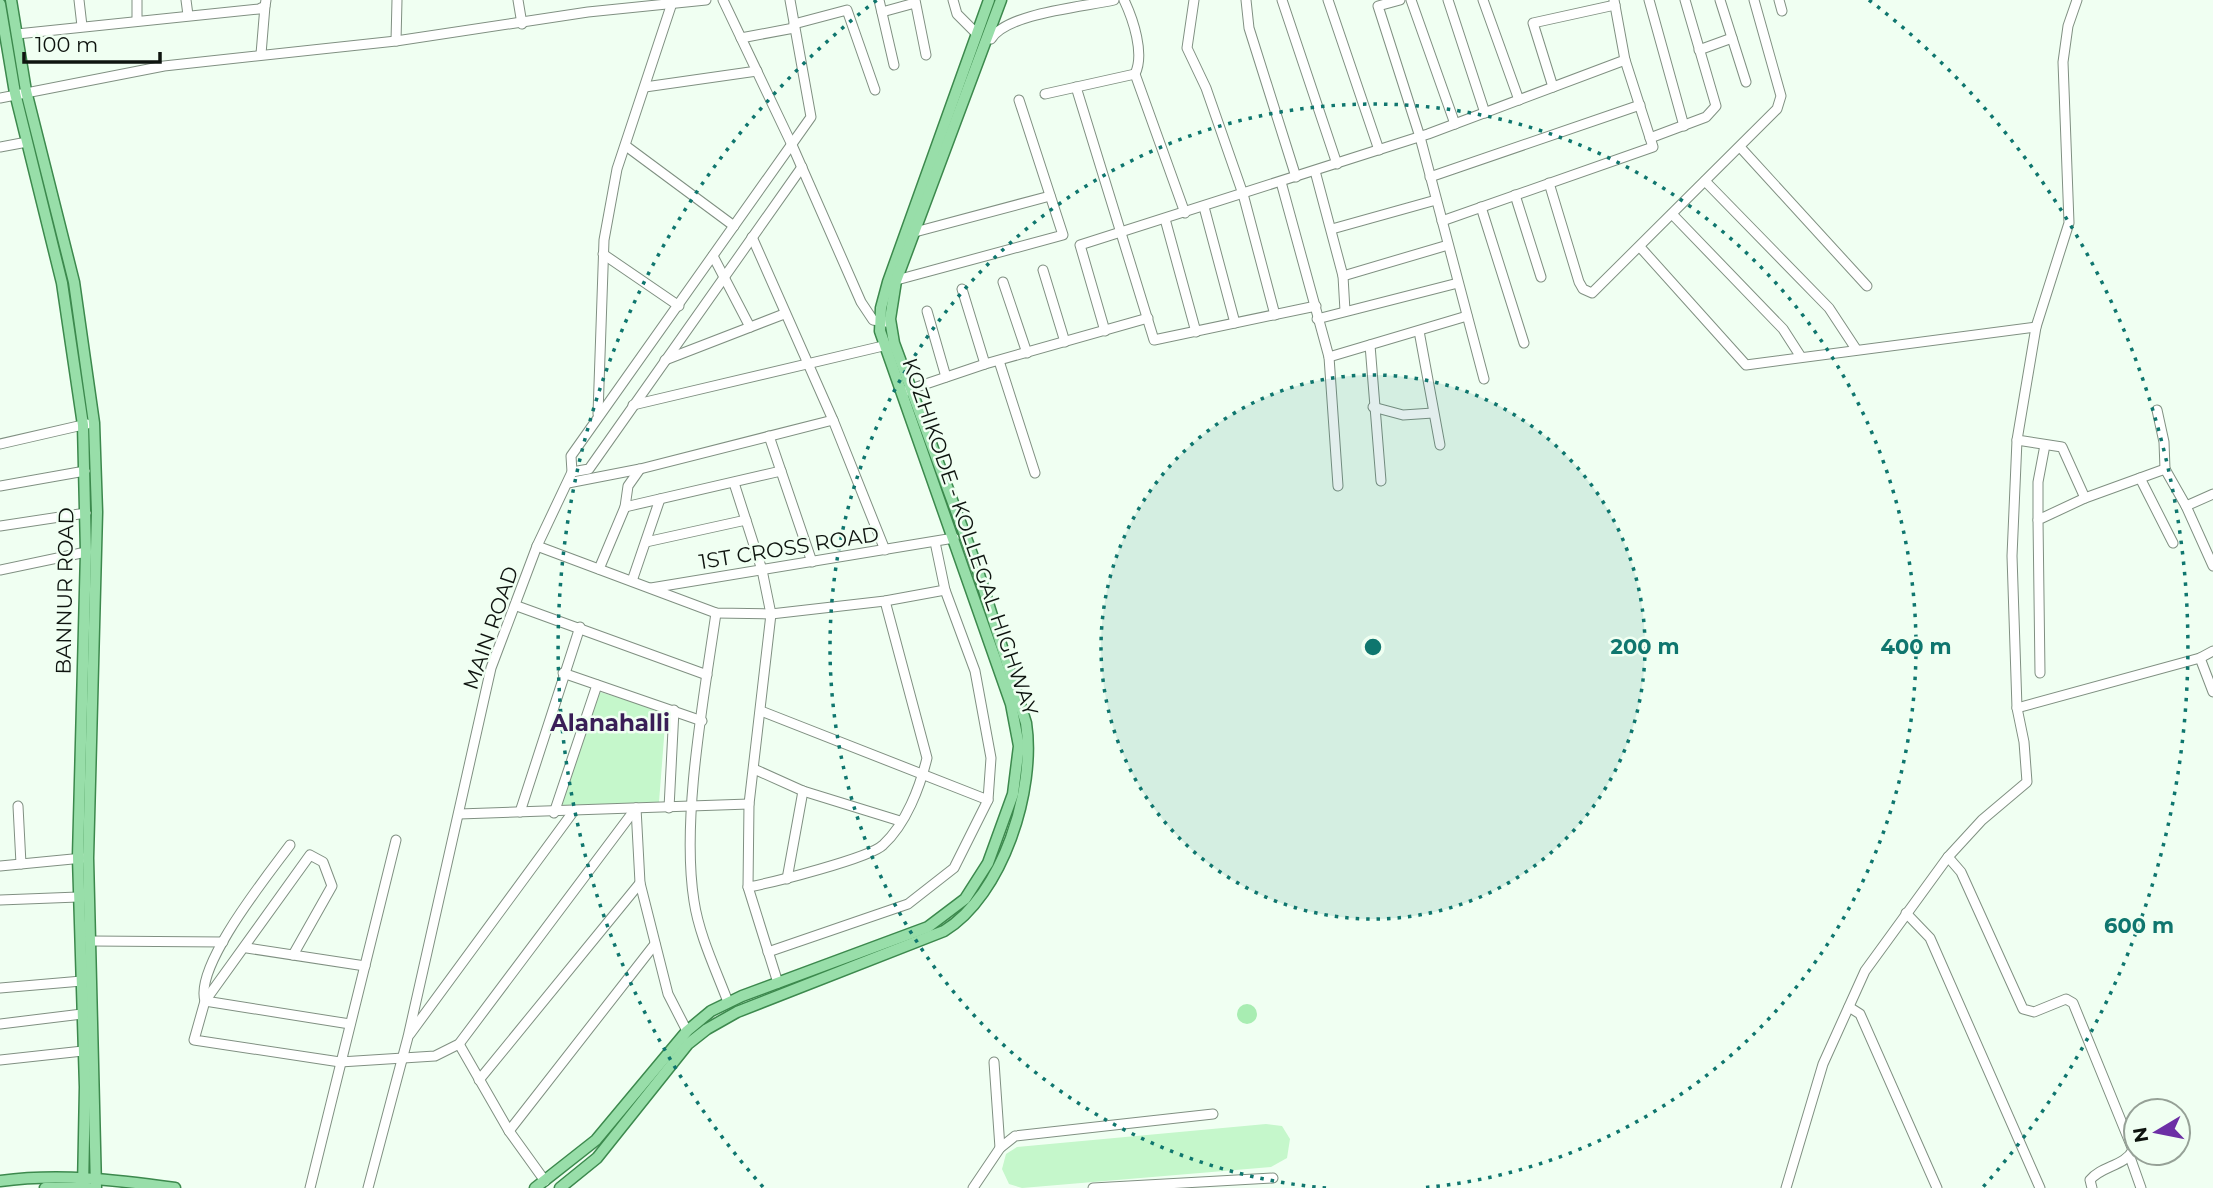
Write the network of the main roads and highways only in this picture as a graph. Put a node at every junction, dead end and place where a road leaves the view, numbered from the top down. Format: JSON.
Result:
{"nodes":[{"id":1,"x":11,"y":0,"type":"edge"},
{"id":2,"x":989,"y":0,"type":"edge"},
{"id":3,"x":1001,"y":0,"type":"edge"},
{"id":4,"x":0,"y":4,"type":"edge"},
{"id":5,"x":981,"y":35,"type":"junction"},
{"id":6,"x":3,"y":40,"type":"edge"},
{"id":7,"x":21,"y":92,"type":"junction"},
{"id":8,"x":892,"y":281,"type":"junction"},
{"id":9,"x":886,"y":322,"type":"junction"},
{"id":10,"x":906,"y":391,"type":"junction"},
{"id":11,"x":88,"y":424,"type":"junction"},
{"id":12,"x":85,"y":767,"type":"junction"},
{"id":13,"x":83,"y":858,"type":"junction"},
{"id":14,"x":667,"y":1063,"type":"junction"},
{"id":15,"x":96,"y":1142,"type":"junction"},
{"id":16,"x":84,"y":1143,"type":"junction"},
{"id":17,"x":0,"y":1181,"type":"edge"},
{"id":18,"x":96,"y":1183,"type":"edge"},
{"id":19,"x":138,"y":1183,"type":"junction"},
{"id":20,"x":54,"y":1184,"type":"edge"},
{"id":21,"x":83,"y":1184,"type":"edge"},
{"id":22,"x":561,"y":1187,"type":"edge"},
{"id":23,"x":45,"y":1188,"type":"edge"},
{"id":24,"x":90,"y":1188,"type":"edge"},
{"id":25,"x":175,"y":1188,"type":"edge"},
{"id":26,"x":535,"y":1188,"type":"edge"}],
"edges":[{"from":1,"to":7,"type":"main road"},
{"from":2,"to":5,"type":"main road","name":"KOZHIKODE - KOLLEGAL HIGHWAY"},
{"from":3,"to":5,"type":"main road","name":"KOZHIKODE - KOLLEGAL HIGHWAY"},
{"from":4,"to":6,"type":"main road","name":"BANNUR ROAD"},
{"from":5,"to":8,"type":"main road","name":"KOZHIKODE - KOLLEGAL HIGHWAY"},
{"from":5,"to":8,"type":"main road","name":"KOZHIKODE - KOLLEGAL HIGHWAY"},
{"from":6,"to":7,"type":"main road","name":"BANNUR ROAD"},
{"from":7,"to":11,"type":"main road","name":"BANNUR ROAD"},
{"from":7,"to":11,"type":"main road"},
{"from":8,"to":9,"type":"main road","name":"KOZHIKODE - KOLLEGAL HIGHWAY"},
{"from":9,"to":10,"type":"main road","name":"KOZHIKODE - KOLLEGAL HIGHWAY"},
{"from":9,"to":10,"type":"main road","name":"KOZHIKODE - KOLLEGAL HIGHWAY"},
{"from":10,"to":14,"type":"main road","name":"KOZHIKODE - KOLLEGAL HIGHWAY"},
{"from":10,"to":14,"type":"main road","name":"KOZHIKODE - KOLLEGAL HIGHWAY"},
{"from":11,"to":12,"type":"main road","name":"BANNUR ROAD"},
{"from":11,"to":12,"type":"main road"},
{"from":12,"to":13,"type":"main road","name":"BANNUR ROAD"},
{"from":13,"to":15,"type":"main road"},
{"from":13,"to":16,"type":"main road","name":"BANNUR ROAD"},
{"from":14,"to":22,"type":"main road","name":"KOZHIKODE - KOLLEGAL HIGHWAY"},
{"from":14,"to":26,"type":"main road","name":"KOZHIKODE - KOLLEGAL HIGHWAY"},
{"from":15,"to":18,"type":"main road"},
{"from":15,"to":19,"type":"main road"},
{"from":16,"to":20,"type":"main road"},
{"from":16,"to":21,"type":"main road","name":"BANNUR ROAD"},
{"from":17,"to":20,"type":"main road"},
{"from":18,"to":19,"type":"main road"},
{"from":18,"to":21,"type":"main road"},
{"from":19,"to":25,"type":"main road"},
{"from":20,"to":21,"type":"main road"},
{"from":20,"to":23,"type":"main road"},
{"from":21,"to":24,"type":"main road"}]}
